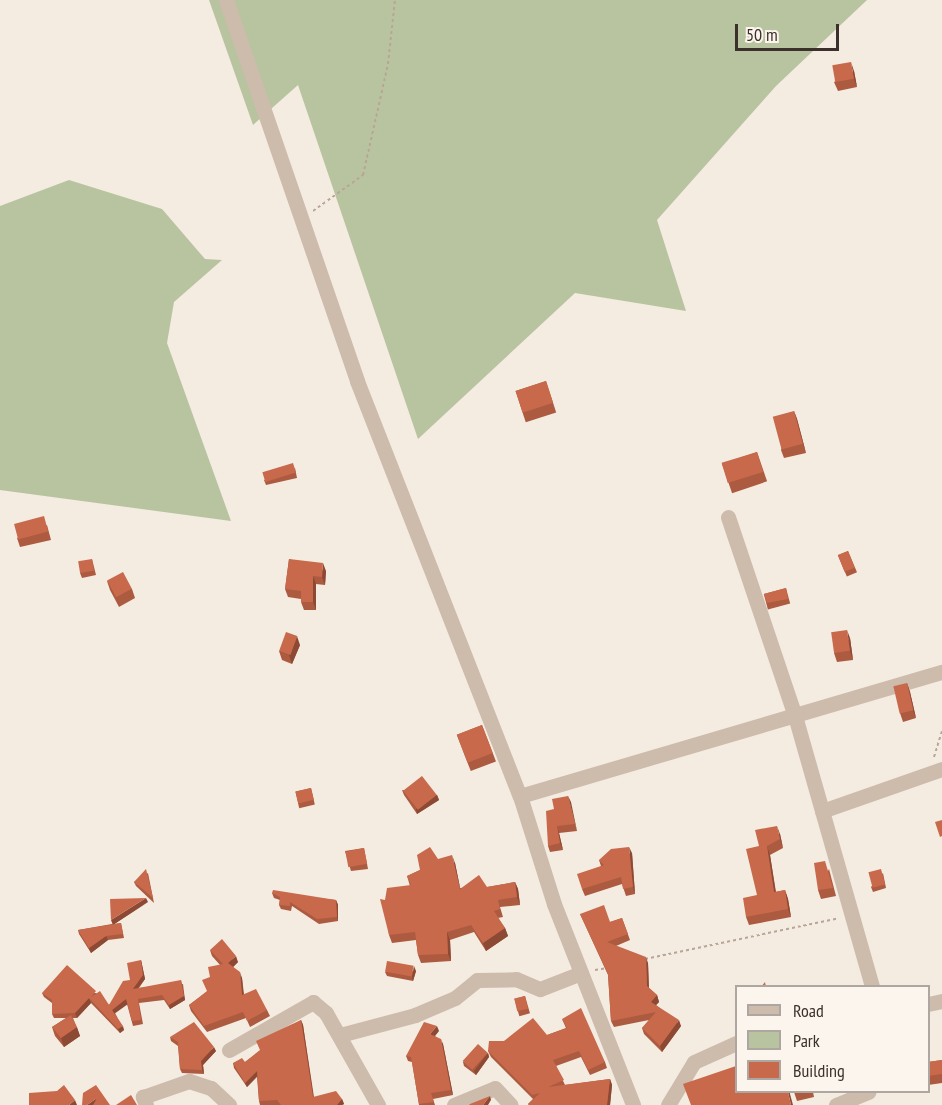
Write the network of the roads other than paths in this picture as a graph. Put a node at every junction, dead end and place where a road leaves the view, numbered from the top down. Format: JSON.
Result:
{"nodes":[{"id":1,"x":226,"y":0,"type":"edge"},
{"id":2,"x":729,"y":517,"type":"dead end"},
{"id":3,"x":942,"y":672,"type":"edge"},
{"id":4,"x":795,"y":716,"type":"junction"},
{"id":5,"x":937,"y":770,"type":"edge"},
{"id":6,"x":520,"y":796,"type":"junction"},
{"id":7,"x":822,"y":812,"type":"junction"},
{"id":8,"x":581,"y":973,"type":"junction"},
{"id":9,"x":871,"y":985,"type":"edge"},
{"id":10,"x":340,"y":1035,"type":"junction"},
{"id":11,"x":735,"y":1042,"type":"edge"},
{"id":12,"x":229,"y":1050,"type":"dead end"},
{"id":13,"x":866,"y":1093,"type":"edge"},
{"id":14,"x":146,"y":1105,"type":"edge"},
{"id":15,"x":229,"y":1105,"type":"edge"},
{"id":16,"x":378,"y":1105,"type":"edge"},
{"id":17,"x":454,"y":1105,"type":"edge"},
{"id":18,"x":511,"y":1105,"type":"edge"},
{"id":19,"x":633,"y":1105,"type":"edge"},
{"id":20,"x":668,"y":1105,"type":"edge"},
{"id":21,"x":836,"y":1105,"type":"edge"}],
"edges":[{"from":1,"to":6,"type":"street"},
{"from":2,"to":4,"type":"street"},
{"from":3,"to":4,"type":"street"},
{"from":4,"to":6,"type":"street"},
{"from":4,"to":7,"type":"street"},
{"from":5,"to":7,"type":"street"},
{"from":6,"to":8,"type":"street"},
{"from":7,"to":9,"type":"street"},
{"from":8,"to":10,"type":"street"},
{"from":8,"to":19,"type":"street"},
{"from":10,"to":12,"type":"street"},
{"from":10,"to":16,"type":"street"},
{"from":11,"to":20,"type":"street"},
{"from":13,"to":21,"type":"street"},
{"from":14,"to":15,"type":"street"},
{"from":17,"to":18,"type":"street"}]}
